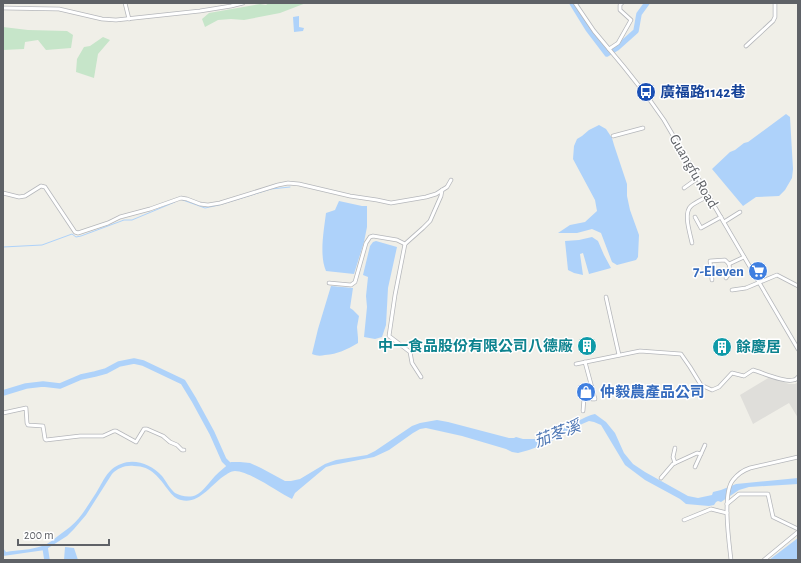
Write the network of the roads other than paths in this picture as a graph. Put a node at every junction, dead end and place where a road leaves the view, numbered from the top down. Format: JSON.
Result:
{"nodes":[{"id":1,"x":125,"y":3,"type":"edge"},
{"id":2,"x":243,"y":3,"type":"edge"},
{"id":3,"x":575,"y":3,"type":"edge"},
{"id":4,"x":622,"y":3,"type":"edge"},
{"id":5,"x":775,"y":3,"type":"edge"},
{"id":6,"x":3,"y":8,"type":"edge"},
{"id":7,"x":129,"y":19,"type":"junction"},
{"id":8,"x":746,"y":46,"type":"dead end"},
{"id":9,"x":609,"y":49,"type":"junction"},
{"id":10,"x":643,"y":128,"type":"dead end"},
{"id":11,"x":613,"y":136,"type":"dead end"},
{"id":12,"x":698,"y":178,"type":"junction"},
{"id":13,"x":451,"y":180,"type":"dead end"},
{"id":14,"x":684,"y":188,"type":"dead end"},
{"id":15,"x":442,"y":190,"type":"junction"},
{"id":16,"x":3,"y":194,"type":"edge"},
{"id":17,"x":708,"y":196,"type":"junction"},
{"id":18,"x":740,"y":212,"type":"dead end"},
{"id":19,"x":695,"y":217,"type":"dead end"},
{"id":20,"x":721,"y":217,"type":"junction"},
{"id":21,"x":724,"y":222,"type":"junction"},
{"id":22,"x":692,"y":243,"type":"dead end"},
{"id":23,"x":405,"y":244,"type":"junction"},
{"id":24,"x":744,"y":257,"type":"junction"},
{"id":25,"x":729,"y":264,"type":"junction"},
{"id":26,"x":726,"y":278,"type":"dead end"},
{"id":27,"x":712,"y":280,"type":"dead end"},
{"id":28,"x":329,"y":283,"type":"dead end"},
{"id":29,"x":759,"y":283,"type":"junction"},
{"id":30,"x":798,"y":286,"type":"edge"},
{"id":31,"x":732,"y":290,"type":"dead end"},
{"id":32,"x":606,"y":298,"type":"dead end"},
{"id":33,"x":798,"y":348,"type":"edge"},
{"id":34,"x":619,"y":355,"type":"junction"},
{"id":35,"x":585,"y":362,"type":"junction"},
{"id":36,"x":576,"y":364,"type":"dead end"},
{"id":37,"x":421,"y":376,"type":"dead end"},
{"id":38,"x":798,"y":377,"type":"edge"},
{"id":39,"x":584,"y":411,"type":"dead end"},
{"id":40,"x":3,"y":413,"type":"edge"},
{"id":41,"x":705,"y":445,"type":"dead end"},
{"id":42,"x":675,"y":448,"type":"dead end"},
{"id":43,"x":184,"y":450,"type":"dead end"},
{"id":44,"x":701,"y":454,"type":"junction"},
{"id":45,"x":798,"y":457,"type":"edge"},
{"id":46,"x":675,"y":463,"type":"junction"},
{"id":47,"x":695,"y":467,"type":"dead end"},
{"id":48,"x":661,"y":478,"type":"dead end"},
{"id":49,"x":727,"y":504,"type":"junction"},
{"id":50,"x":727,"y":513,"type":"junction"},
{"id":51,"x":684,"y":520,"type":"dead end"},
{"id":52,"x":798,"y":531,"type":"edge"},
{"id":53,"x":731,"y":560,"type":"edge"},
{"id":54,"x":764,"y":560,"type":"edge"}],
"edges":[{"from":1,"to":7,"type":"street"},
{"from":2,"to":7,"type":"street"},
{"from":3,"to":9,"type":"street","name":"Guangfu Road"},
{"from":4,"to":9,"type":"street"},
{"from":5,"to":8,"type":"street"},
{"from":6,"to":7,"type":"street"},
{"from":9,"to":12,"type":"street","name":"Guangfu Road"},
{"from":10,"to":11,"type":"street"},
{"from":12,"to":14,"type":"street"},
{"from":12,"to":17,"type":"street","name":"Guangfu Road"},
{"from":13,"to":15,"type":"street"},
{"from":15,"to":16,"type":"street"},
{"from":15,"to":23,"type":"street"},
{"from":17,"to":20,"type":"street","name":"Guangfu Road"},
{"from":17,"to":22,"type":"street"},
{"from":18,"to":21,"type":"street"},
{"from":19,"to":20,"type":"street"},
{"from":20,"to":21,"type":"street","name":"Guangfu Road"},
{"from":21,"to":24,"type":"street","name":"Guangfu Road"},
{"from":23,"to":28,"type":"street"},
{"from":23,"to":37,"type":"street"},
{"from":24,"to":25,"type":"street"},
{"from":24,"to":29,"type":"street","name":"Guangfu Road"},
{"from":25,"to":26,"type":"street"},
{"from":25,"to":27,"type":"street"},
{"from":29,"to":30,"type":"street"},
{"from":29,"to":31,"type":"street"},
{"from":29,"to":33,"type":"street","name":"Guangfu Road"},
{"from":32,"to":34,"type":"street"},
{"from":34,"to":35,"type":"street"},
{"from":34,"to":38,"type":"street"},
{"from":35,"to":36,"type":"street"},
{"from":35,"to":39,"type":"street"},
{"from":40,"to":43,"type":"street"},
{"from":41,"to":44,"type":"street"},
{"from":42,"to":46,"type":"street"},
{"from":44,"to":46,"type":"street"},
{"from":44,"to":47,"type":"street"},
{"from":45,"to":49,"type":"street"},
{"from":46,"to":48,"type":"street"},
{"from":49,"to":50,"type":"street"},
{"from":49,"to":52,"type":"street"},
{"from":50,"to":51,"type":"street"},
{"from":50,"to":53,"type":"street"},
{"from":52,"to":54,"type":"street"}]}
